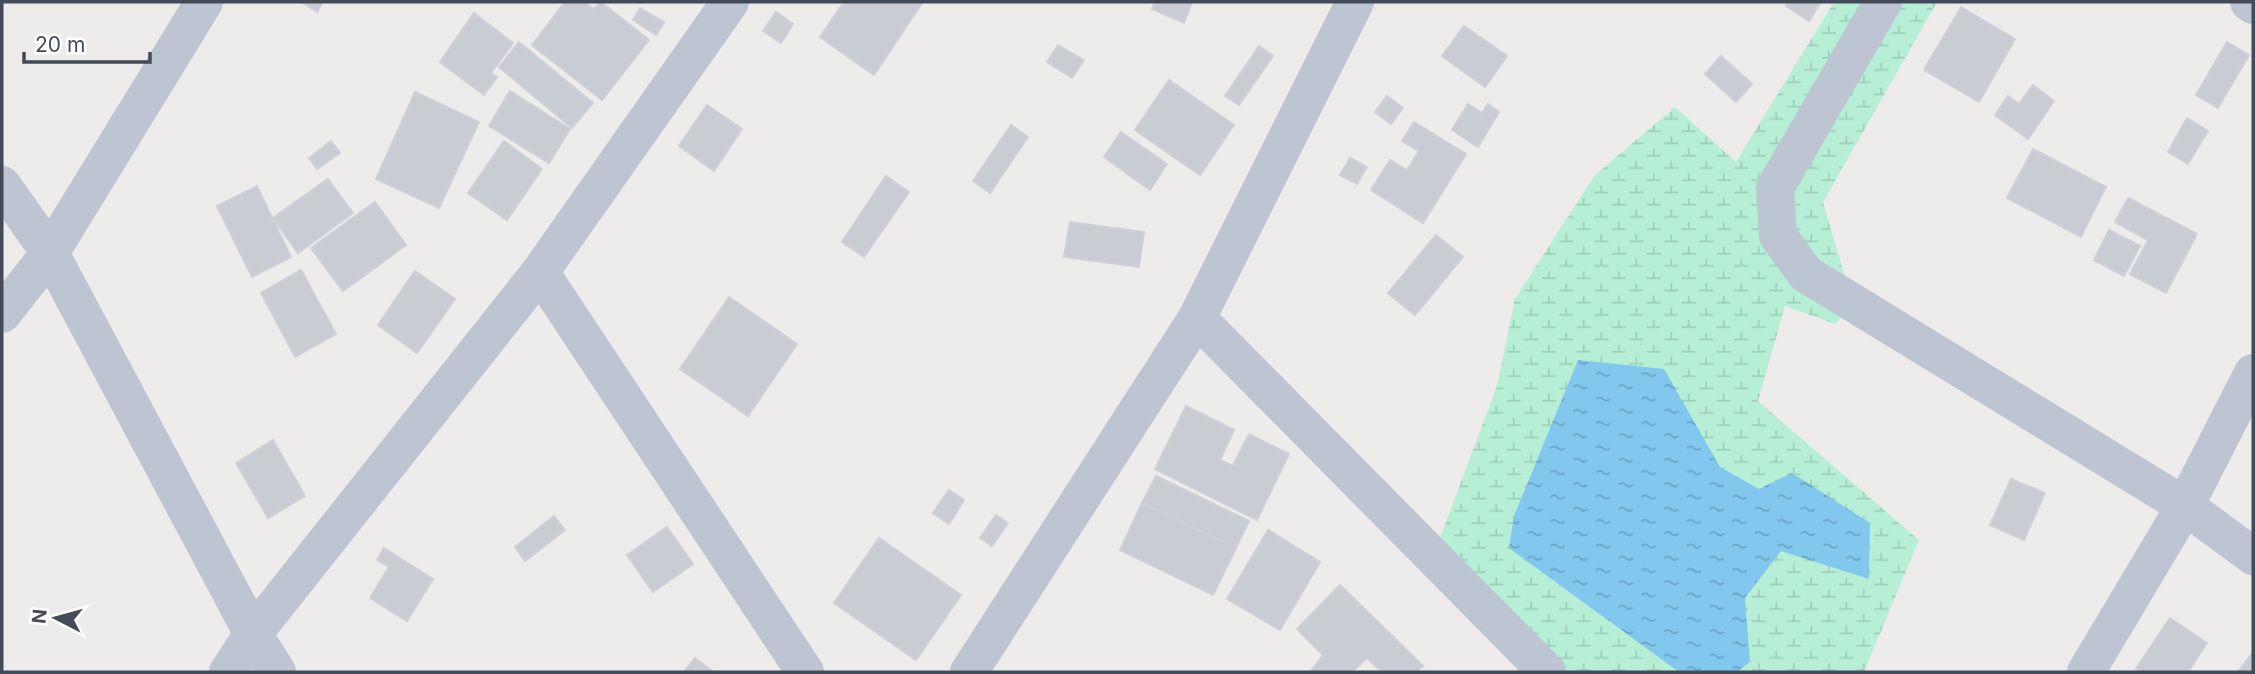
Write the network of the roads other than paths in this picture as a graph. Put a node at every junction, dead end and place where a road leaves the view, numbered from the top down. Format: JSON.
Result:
{"nodes":[{"id":1,"x":204,"y":2,"type":"edge"},
{"id":2,"x":730,"y":2,"type":"edge"},
{"id":3,"x":1355,"y":2,"type":"edge"},
{"id":4,"x":1883,"y":2,"type":"edge"},
{"id":5,"x":2,"y":185,"type":"edge"},
{"id":6,"x":50,"y":253,"type":"junction"},
{"id":7,"x":540,"y":272,"type":"junction"},
{"id":8,"x":2,"y":314,"type":"edge"},
{"id":9,"x":1197,"y":318,"type":"junction"},
{"id":10,"x":2253,"y":373,"type":"edge"},
{"id":11,"x":2185,"y":506,"type":"junction"},
{"id":12,"x":2253,"y":556,"type":"edge"},
{"id":13,"x":253,"y":634,"type":"junction"},
{"id":14,"x":1527,"y":665,"type":"edge"},
{"id":15,"x":228,"y":672,"type":"edge"},
{"id":16,"x":277,"y":672,"type":"edge"},
{"id":17,"x":805,"y":672,"type":"edge"},
{"id":18,"x":969,"y":672,"type":"edge"},
{"id":19,"x":2086,"y":672,"type":"edge"}],
"edges":[{"from":1,"to":6,"type":"street"},
{"from":2,"to":7,"type":"street"},
{"from":3,"to":9,"type":"street"},
{"from":4,"to":11,"type":"street"},
{"from":5,"to":6,"type":"street"},
{"from":6,"to":8,"type":"street"},
{"from":6,"to":13,"type":"street"},
{"from":7,"to":13,"type":"street"},
{"from":7,"to":17,"type":"street"},
{"from":9,"to":14,"type":"street"},
{"from":9,"to":18,"type":"street"},
{"from":10,"to":11,"type":"street"},
{"from":11,"to":12,"type":"street"},
{"from":11,"to":19,"type":"street"},
{"from":13,"to":15,"type":"street"},
{"from":13,"to":16,"type":"street"}]}
